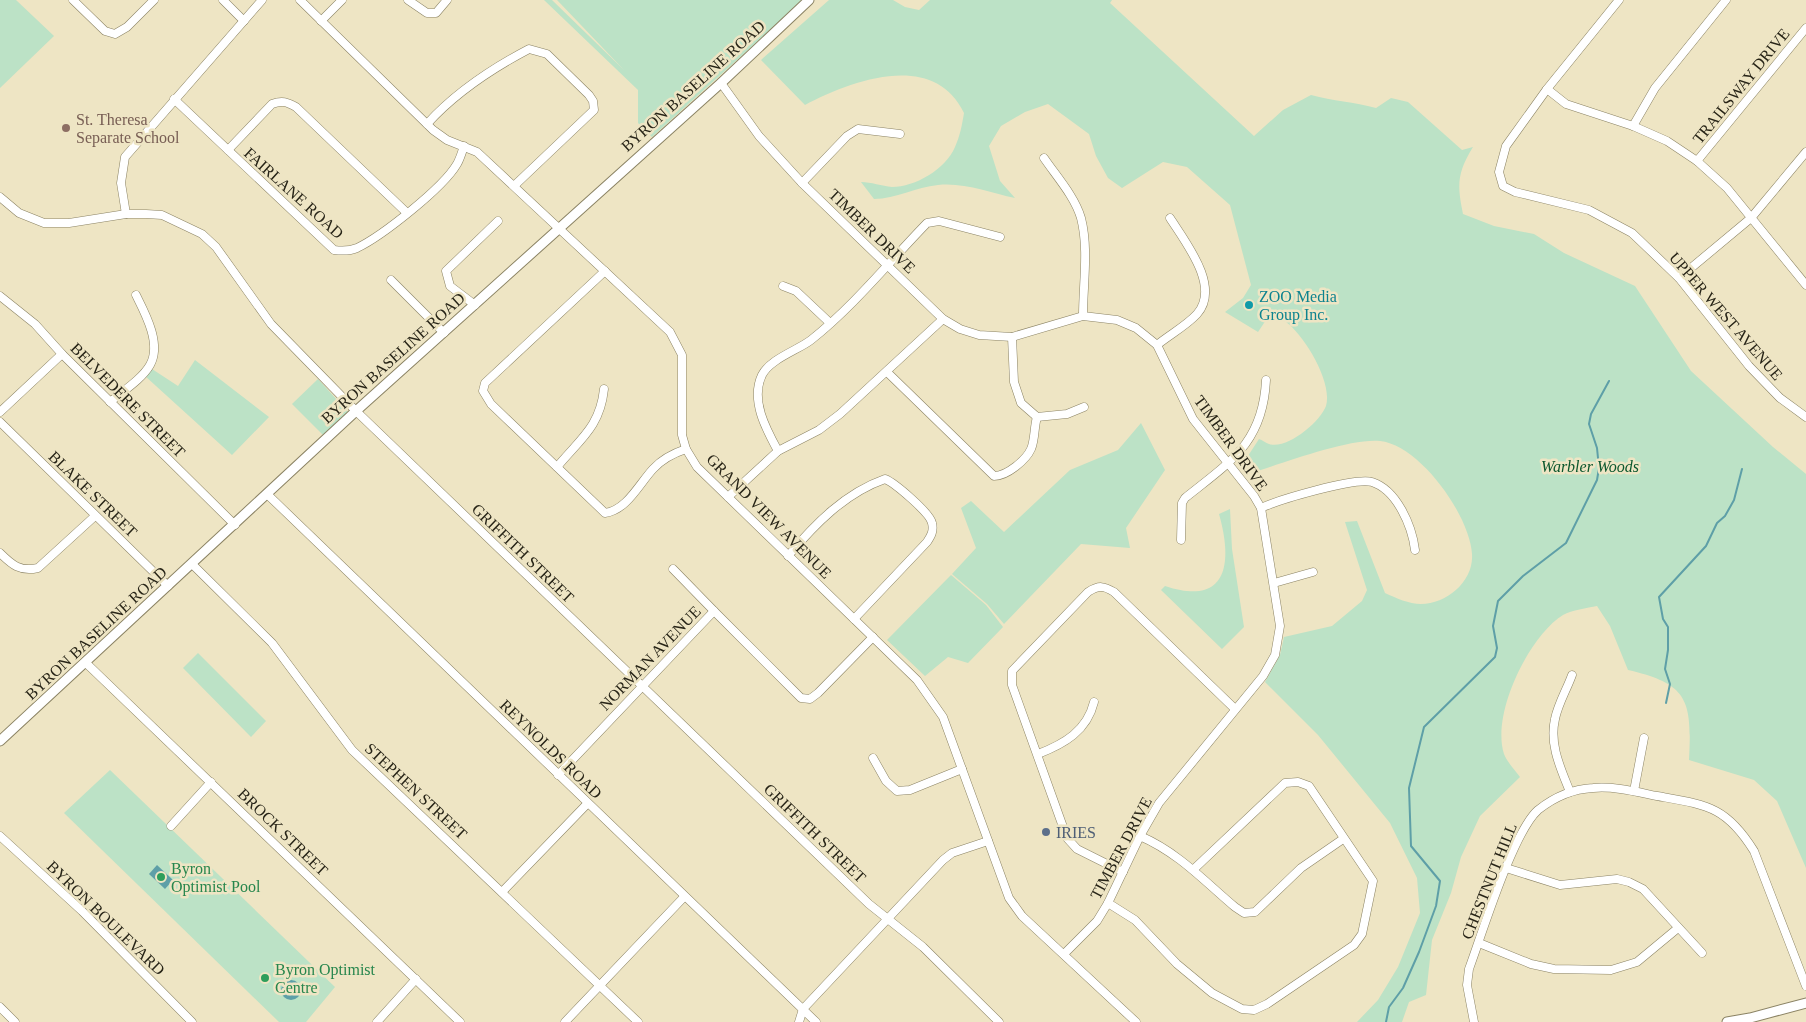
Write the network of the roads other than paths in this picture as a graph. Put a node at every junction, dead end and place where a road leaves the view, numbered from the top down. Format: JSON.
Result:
{"nodes":[{"id":1,"x":73,"y":0,"type":"edge"},
{"id":2,"x":154,"y":0,"type":"edge"},
{"id":3,"x":223,"y":0,"type":"edge"},
{"id":4,"x":262,"y":0,"type":"edge"},
{"id":5,"x":300,"y":0,"type":"edge"},
{"id":6,"x":342,"y":0,"type":"edge"},
{"id":7,"x":408,"y":0,"type":"edge"},
{"id":8,"x":447,"y":0,"type":"edge"},
{"id":9,"x":809,"y":0,"type":"edge"},
{"id":10,"x":1620,"y":0,"type":"edge"},
{"id":11,"x":1726,"y":0,"type":"edge"},
{"id":12,"x":244,"y":20,"type":"junction"},
{"id":13,"x":321,"y":21,"type":"junction"},
{"id":14,"x":1806,"y":28,"type":"edge"},
{"id":15,"x":721,"y":84,"type":"junction"},
{"id":16,"x":1547,"y":89,"type":"junction"},
{"id":17,"x":174,"y":99,"type":"junction"},
{"id":18,"x":427,"y":124,"type":"junction"},
{"id":19,"x":1633,"y":126,"type":"junction"},
{"id":20,"x":900,"y":134,"type":"dead end"},
{"id":21,"x":464,"y":146,"type":"junction"},
{"id":22,"x":228,"y":150,"type":"junction"},
{"id":23,"x":1806,"y":152,"type":"edge"},
{"id":24,"x":1044,"y":158,"type":"dead end"},
{"id":25,"x":1697,"y":161,"type":"junction"},
{"id":26,"x":1803,"y":162,"type":"edge"},
{"id":27,"x":802,"y":183,"type":"junction"},
{"id":28,"x":515,"y":186,"type":"junction"},
{"id":29,"x":0,"y":197,"type":"edge"},
{"id":30,"x":407,"y":213,"type":"junction"},
{"id":31,"x":126,"y":214,"type":"junction"},
{"id":32,"x":1170,"y":218,"type":"dead end"},
{"id":33,"x":1751,"y":218,"type":"junction"},
{"id":34,"x":498,"y":221,"type":"dead end"},
{"id":35,"x":559,"y":228,"type":"junction"},
{"id":36,"x":1000,"y":237,"type":"dead end"},
{"id":37,"x":888,"y":266,"type":"junction"},
{"id":38,"x":605,"y":271,"type":"junction"},
{"id":39,"x":1679,"y":278,"type":"junction"},
{"id":40,"x":391,"y":280,"type":"dead end"},
{"id":41,"x":782,"y":286,"type":"dead end"},
{"id":42,"x":1806,"y":286,"type":"edge"},
{"id":43,"x":136,"y":295,"type":"dead end"},
{"id":44,"x":0,"y":296,"type":"edge"},
{"id":45,"x":475,"y":305,"type":"junction"},
{"id":46,"x":1083,"y":316,"type":"junction"},
{"id":47,"x":943,"y":319,"type":"junction"},
{"id":48,"x":830,"y":323,"type":"junction"},
{"id":49,"x":444,"y":333,"type":"junction"},
{"id":50,"x":1012,"y":337,"type":"junction"},
{"id":51,"x":1157,"y":345,"type":"junction"},
{"id":52,"x":62,"y":354,"type":"junction"},
{"id":53,"x":886,"y":372,"type":"junction"},
{"id":54,"x":1266,"y":380,"type":"dead end"},
{"id":55,"x":604,"y":389,"type":"dead end"},
{"id":56,"x":110,"y":402,"type":"junction"},
{"id":57,"x":1084,"y":407,"type":"dead end"},
{"id":58,"x":356,"y":411,"type":"junction"},
{"id":59,"x":0,"y":412,"type":"edge"},
{"id":60,"x":1037,"y":417,"type":"junction"},
{"id":61,"x":1806,"y":417,"type":"edge"},
{"id":62,"x":0,"y":422,"type":"edge"},
{"id":63,"x":686,"y":449,"type":"junction"},
{"id":64,"x":778,"y":451,"type":"junction"},
{"id":65,"x":1229,"y":463,"type":"junction"},
{"id":66,"x":557,"y":466,"type":"junction"},
{"id":67,"x":268,"y":495,"type":"junction"},
{"id":68,"x":728,"y":497,"type":"junction"},
{"id":69,"x":1260,"y":508,"type":"junction"},
{"id":70,"x":95,"y":516,"type":"junction"},
{"id":71,"x":235,"y":525,"type":"junction"},
{"id":72,"x":1181,"y":540,"type":"dead end"},
{"id":73,"x":1414,"y":550,"type":"dead end"},
{"id":74,"x":0,"y":553,"type":"edge"},
{"id":75,"x":788,"y":556,"type":"junction"},
{"id":76,"x":192,"y":564,"type":"junction"},
{"id":77,"x":673,"y":569,"type":"dead end"},
{"id":78,"x":1313,"y":572,"type":"dead end"},
{"id":79,"x":1274,"y":583,"type":"junction"},
{"id":80,"x":168,"y":586,"type":"junction"},
{"id":81,"x":714,"y":611,"type":"junction"},
{"id":82,"x":854,"y":619,"type":"junction"},
{"id":83,"x":872,"y":637,"type":"junction"},
{"id":84,"x":86,"y":663,"type":"junction"},
{"id":85,"x":1572,"y":675,"type":"dead end"},
{"id":86,"x":642,"y":686,"type":"junction"},
{"id":87,"x":1094,"y":702,"type":"dead end"},
{"id":88,"x":1235,"y":709,"type":"junction"},
{"id":89,"x":1644,"y":738,"type":"dead end"},
{"id":90,"x":0,"y":741,"type":"edge"},
{"id":91,"x":1038,"y":754,"type":"junction"},
{"id":92,"x":873,"y":758,"type":"dead end"},
{"id":93,"x":962,"y":769,"type":"junction"},
{"id":94,"x":558,"y":774,"type":"junction"},
{"id":95,"x":211,"y":782,"type":"junction"},
{"id":96,"x":1634,"y":791,"type":"junction"},
{"id":97,"x":1570,"y":792,"type":"junction"},
{"id":98,"x":587,"y":804,"type":"junction"},
{"id":99,"x":171,"y":826,"type":"dead end"},
{"id":100,"x":0,"y":836,"type":"edge"},
{"id":101,"x":1140,"y":836,"type":"junction"},
{"id":102,"x":1343,"y":839,"type":"junction"},
{"id":103,"x":988,"y":841,"type":"junction"},
{"id":104,"x":1506,"y":868,"type":"junction"},
{"id":105,"x":1194,"y":869,"type":"junction"},
{"id":106,"x":1123,"y":872,"type":"junction"},
{"id":107,"x":502,"y":892,"type":"junction"},
{"id":108,"x":684,"y":896,"type":"junction"},
{"id":109,"x":1108,"y":903,"type":"junction"},
{"id":110,"x":888,"y":918,"type":"junction"},
{"id":111,"x":1678,"y":928,"type":"junction"},
{"id":112,"x":1479,"y":943,"type":"junction"},
{"id":113,"x":1702,"y":953,"type":"dead end"},
{"id":114,"x":1064,"y":954,"type":"junction"},
{"id":115,"x":416,"y":979,"type":"junction"},
{"id":116,"x":600,"y":985,"type":"junction"},
{"id":117,"x":1806,"y":986,"type":"edge"},
{"id":118,"x":1806,"y":1003,"type":"edge"},
{"id":119,"x":0,"y":1007,"type":"edge"},
{"id":120,"x":803,"y":1009,"type":"junction"},
{"id":121,"x":15,"y":1022,"type":"edge"},
{"id":122,"x":192,"y":1022,"type":"edge"},
{"id":123,"x":377,"y":1022,"type":"edge"},
{"id":124,"x":460,"y":1022,"type":"edge"},
{"id":125,"x":565,"y":1022,"type":"edge"},
{"id":126,"x":638,"y":1022,"type":"edge"},
{"id":127,"x":799,"y":1022,"type":"edge"},
{"id":128,"x":816,"y":1022,"type":"edge"},
{"id":129,"x":1000,"y":1022,"type":"edge"},
{"id":130,"x":1136,"y":1022,"type":"edge"},
{"id":131,"x":1474,"y":1022,"type":"edge"},
{"id":132,"x":1727,"y":1022,"type":"edge"}],
"edges":[{"from":1,"to":2,"type":"street"},
{"from":3,"to":12,"type":"street"},
{"from":4,"to":12,"type":"street"},
{"from":5,"to":13,"type":"street","name":"GRAND VIEW AVENUE"},
{"from":6,"to":13,"type":"street"},
{"from":7,"to":8,"type":"street"},
{"from":9,"to":15,"type":"main road","name":"BYRON BASELINE ROAD"},
{"from":10,"to":16,"type":"street","name":"UPPER WEST AVENUE"},
{"from":11,"to":19,"type":"street"},
{"from":12,"to":17,"type":"street"},
{"from":13,"to":18,"type":"street","name":"GRAND VIEW AVENUE"},
{"from":14,"to":25,"type":"street","name":"TRAILSWAY DRIVE"},
{"from":15,"to":27,"type":"street","name":"TIMBER DRIVE"},
{"from":15,"to":35,"type":"main road","name":"BYRON BASELINE ROAD"},
{"from":16,"to":19,"type":"street"},
{"from":16,"to":39,"type":"street","name":"UPPER WEST AVENUE"},
{"from":17,"to":22,"type":"street","name":"FAIRLANE ROAD"},
{"from":17,"to":31,"type":"street"},
{"from":18,"to":21,"type":"street","name":"GRAND VIEW AVENUE"},
{"from":18,"to":28,"type":"street"},
{"from":19,"to":25,"type":"street"},
{"from":20,"to":27,"type":"street"},
{"from":21,"to":28,"type":"street","name":"GRAND VIEW AVENUE"},
{"from":21,"to":30,"type":"street","name":"FAIRLANE ROAD"},
{"from":22,"to":30,"type":"street","name":"FAIRLANE ROAD"},
{"from":22,"to":30,"type":"street"},
{"from":23,"to":26,"type":"street"},
{"from":24,"to":46,"type":"street"},
{"from":25,"to":33,"type":"street"},
{"from":26,"to":33,"type":"street"},
{"from":27,"to":37,"type":"street","name":"TIMBER DRIVE"},
{"from":28,"to":35,"type":"street","name":"GRAND VIEW AVENUE"},
{"from":29,"to":31,"type":"street","name":"GRIFFITH STREET"},
{"from":31,"to":58,"type":"street","name":"GRIFFITH STREET"},
{"from":32,"to":51,"type":"street"},
{"from":33,"to":39,"type":"street"},
{"from":33,"to":42,"type":"street"},
{"from":34,"to":45,"type":"street"},
{"from":35,"to":38,"type":"street","name":"GRAND VIEW AVENUE"},
{"from":35,"to":45,"type":"main road","name":"BYRON BASELINE ROAD"},
{"from":36,"to":37,"type":"street"},
{"from":37,"to":47,"type":"street","name":"TIMBER DRIVE"},
{"from":37,"to":48,"type":"street"},
{"from":38,"to":63,"type":"street","name":"GRAND VIEW AVENUE"},
{"from":38,"to":66,"type":"street"},
{"from":39,"to":61,"type":"street","name":"UPPER WEST AVENUE"},
{"from":40,"to":49,"type":"street"},
{"from":41,"to":48,"type":"street"},
{"from":43,"to":56,"type":"street"},
{"from":44,"to":52,"type":"street","name":"BELVEDERE STREET"},
{"from":45,"to":49,"type":"main road","name":"BYRON BASELINE ROAD"},
{"from":46,"to":50,"type":"street","name":"TIMBER DRIVE"},
{"from":46,"to":51,"type":"street","name":"TIMBER DRIVE"},
{"from":47,"to":50,"type":"street","name":"TIMBER DRIVE"},
{"from":47,"to":53,"type":"street"},
{"from":48,"to":64,"type":"street"},
{"from":49,"to":58,"type":"main road","name":"BYRON BASELINE ROAD"},
{"from":50,"to":60,"type":"street"},
{"from":51,"to":65,"type":"street","name":"TIMBER DRIVE"},
{"from":52,"to":56,"type":"street","name":"BELVEDERE STREET"},
{"from":52,"to":59,"type":"street"},
{"from":53,"to":60,"type":"street"},
{"from":53,"to":64,"type":"street"},
{"from":54,"to":65,"type":"street"},
{"from":55,"to":66,"type":"street"},
{"from":56,"to":71,"type":"street","name":"BELVEDERE STREET"},
{"from":57,"to":60,"type":"street"},
{"from":58,"to":67,"type":"main road","name":"BYRON BASELINE ROAD"},
{"from":58,"to":86,"type":"street","name":"GRIFFITH STREET"},
{"from":62,"to":70,"type":"street","name":"BLAKE STREET"},
{"from":63,"to":66,"type":"street"},
{"from":63,"to":68,"type":"street","name":"GRAND VIEW AVENUE"},
{"from":64,"to":68,"type":"street"},
{"from":65,"to":69,"type":"street","name":"TIMBER DRIVE"},
{"from":65,"to":72,"type":"street"},
{"from":67,"to":71,"type":"main road","name":"BYRON BASELINE ROAD"},
{"from":67,"to":94,"type":"street","name":"REYNOLDS ROAD"},
{"from":68,"to":75,"type":"street","name":"GRAND VIEW AVENUE"},
{"from":69,"to":73,"type":"street"},
{"from":69,"to":79,"type":"street","name":"TIMBER DRIVE"},
{"from":70,"to":74,"type":"street"},
{"from":70,"to":80,"type":"street","name":"BLAKE STREET"},
{"from":71,"to":76,"type":"main road","name":"BYRON BASELINE ROAD"},
{"from":75,"to":82,"type":"street","name":"GRAND VIEW AVENUE"},
{"from":75,"to":82,"type":"street"},
{"from":76,"to":80,"type":"main road","name":"BYRON BASELINE ROAD"},
{"from":76,"to":107,"type":"street","name":"STEPHEN STREET"},
{"from":77,"to":81,"type":"street"},
{"from":78,"to":79,"type":"street"},
{"from":79,"to":88,"type":"street","name":"TIMBER DRIVE"},
{"from":80,"to":84,"type":"main road","name":"BYRON BASELINE ROAD"},
{"from":81,"to":83,"type":"street","name":"NORMAN AVENUE"},
{"from":81,"to":86,"type":"street","name":"NORMAN AVENUE"},
{"from":82,"to":83,"type":"street","name":"GRAND VIEW AVENUE"},
{"from":83,"to":93,"type":"street","name":"GRAND VIEW AVENUE"},
{"from":84,"to":90,"type":"main road","name":"BYRON BASELINE ROAD"},
{"from":84,"to":95,"type":"street","name":"BROCK STREET"},
{"from":85,"to":97,"type":"street"},
{"from":86,"to":94,"type":"street","name":"NORMAN AVENUE"},
{"from":86,"to":110,"type":"street","name":"GRIFFITH STREET"},
{"from":87,"to":91,"type":"street"},
{"from":88,"to":91,"type":"street"},
{"from":88,"to":101,"type":"street","name":"TIMBER DRIVE"},
{"from":89,"to":96,"type":"street"},
{"from":91,"to":106,"type":"street"},
{"from":92,"to":93,"type":"street"},
{"from":93,"to":103,"type":"street","name":"GRAND VIEW AVENUE"},
{"from":94,"to":98,"type":"street","name":"REYNOLDS ROAD"},
{"from":95,"to":99,"type":"street"},
{"from":95,"to":115,"type":"street","name":"BROCK STREET"},
{"from":96,"to":97,"type":"street","name":"CHESTNUT HILL"},
{"from":96,"to":117,"type":"street","name":"CHESTNUT HILL"},
{"from":97,"to":104,"type":"street","name":"CHESTNUT HILL"},
{"from":98,"to":107,"type":"street"},
{"from":98,"to":108,"type":"street","name":"REYNOLDS ROAD"},
{"from":100,"to":122,"type":"street","name":"BYRON BOULEVARD"},
{"from":101,"to":105,"type":"street"},
{"from":101,"to":106,"type":"street","name":"TIMBER DRIVE"},
{"from":102,"to":105,"type":"street"},
{"from":102,"to":105,"type":"street"},
{"from":102,"to":109,"type":"street"},
{"from":103,"to":110,"type":"street"},
{"from":103,"to":114,"type":"street","name":"GRAND VIEW AVENUE"},
{"from":104,"to":111,"type":"street"},
{"from":104,"to":112,"type":"street","name":"CHESTNUT HILL"},
{"from":106,"to":109,"type":"street","name":"TIMBER DRIVE"},
{"from":107,"to":116,"type":"street","name":"STEPHEN STREET"},
{"from":108,"to":116,"type":"street"},
{"from":108,"to":120,"type":"street","name":"REYNOLDS ROAD"},
{"from":109,"to":114,"type":"street","name":"TIMBER DRIVE"},
{"from":110,"to":120,"type":"street"},
{"from":110,"to":129,"type":"street","name":"GRIFFITH STREET"},
{"from":111,"to":112,"type":"street"},
{"from":111,"to":113,"type":"street"},
{"from":112,"to":131,"type":"street","name":"CHESTNUT HILL"},
{"from":114,"to":130,"type":"street","name":"GRAND VIEW AVENUE"},
{"from":115,"to":123,"type":"street"},
{"from":115,"to":124,"type":"street","name":"BROCK STREET"},
{"from":116,"to":125,"type":"street"},
{"from":116,"to":126,"type":"street","name":"STEPHEN STREET"},
{"from":118,"to":132,"type":"main road"},
{"from":119,"to":121,"type":"street"},
{"from":120,"to":127,"type":"street"},
{"from":120,"to":128,"type":"street","name":"REYNOLDS ROAD"}]}
